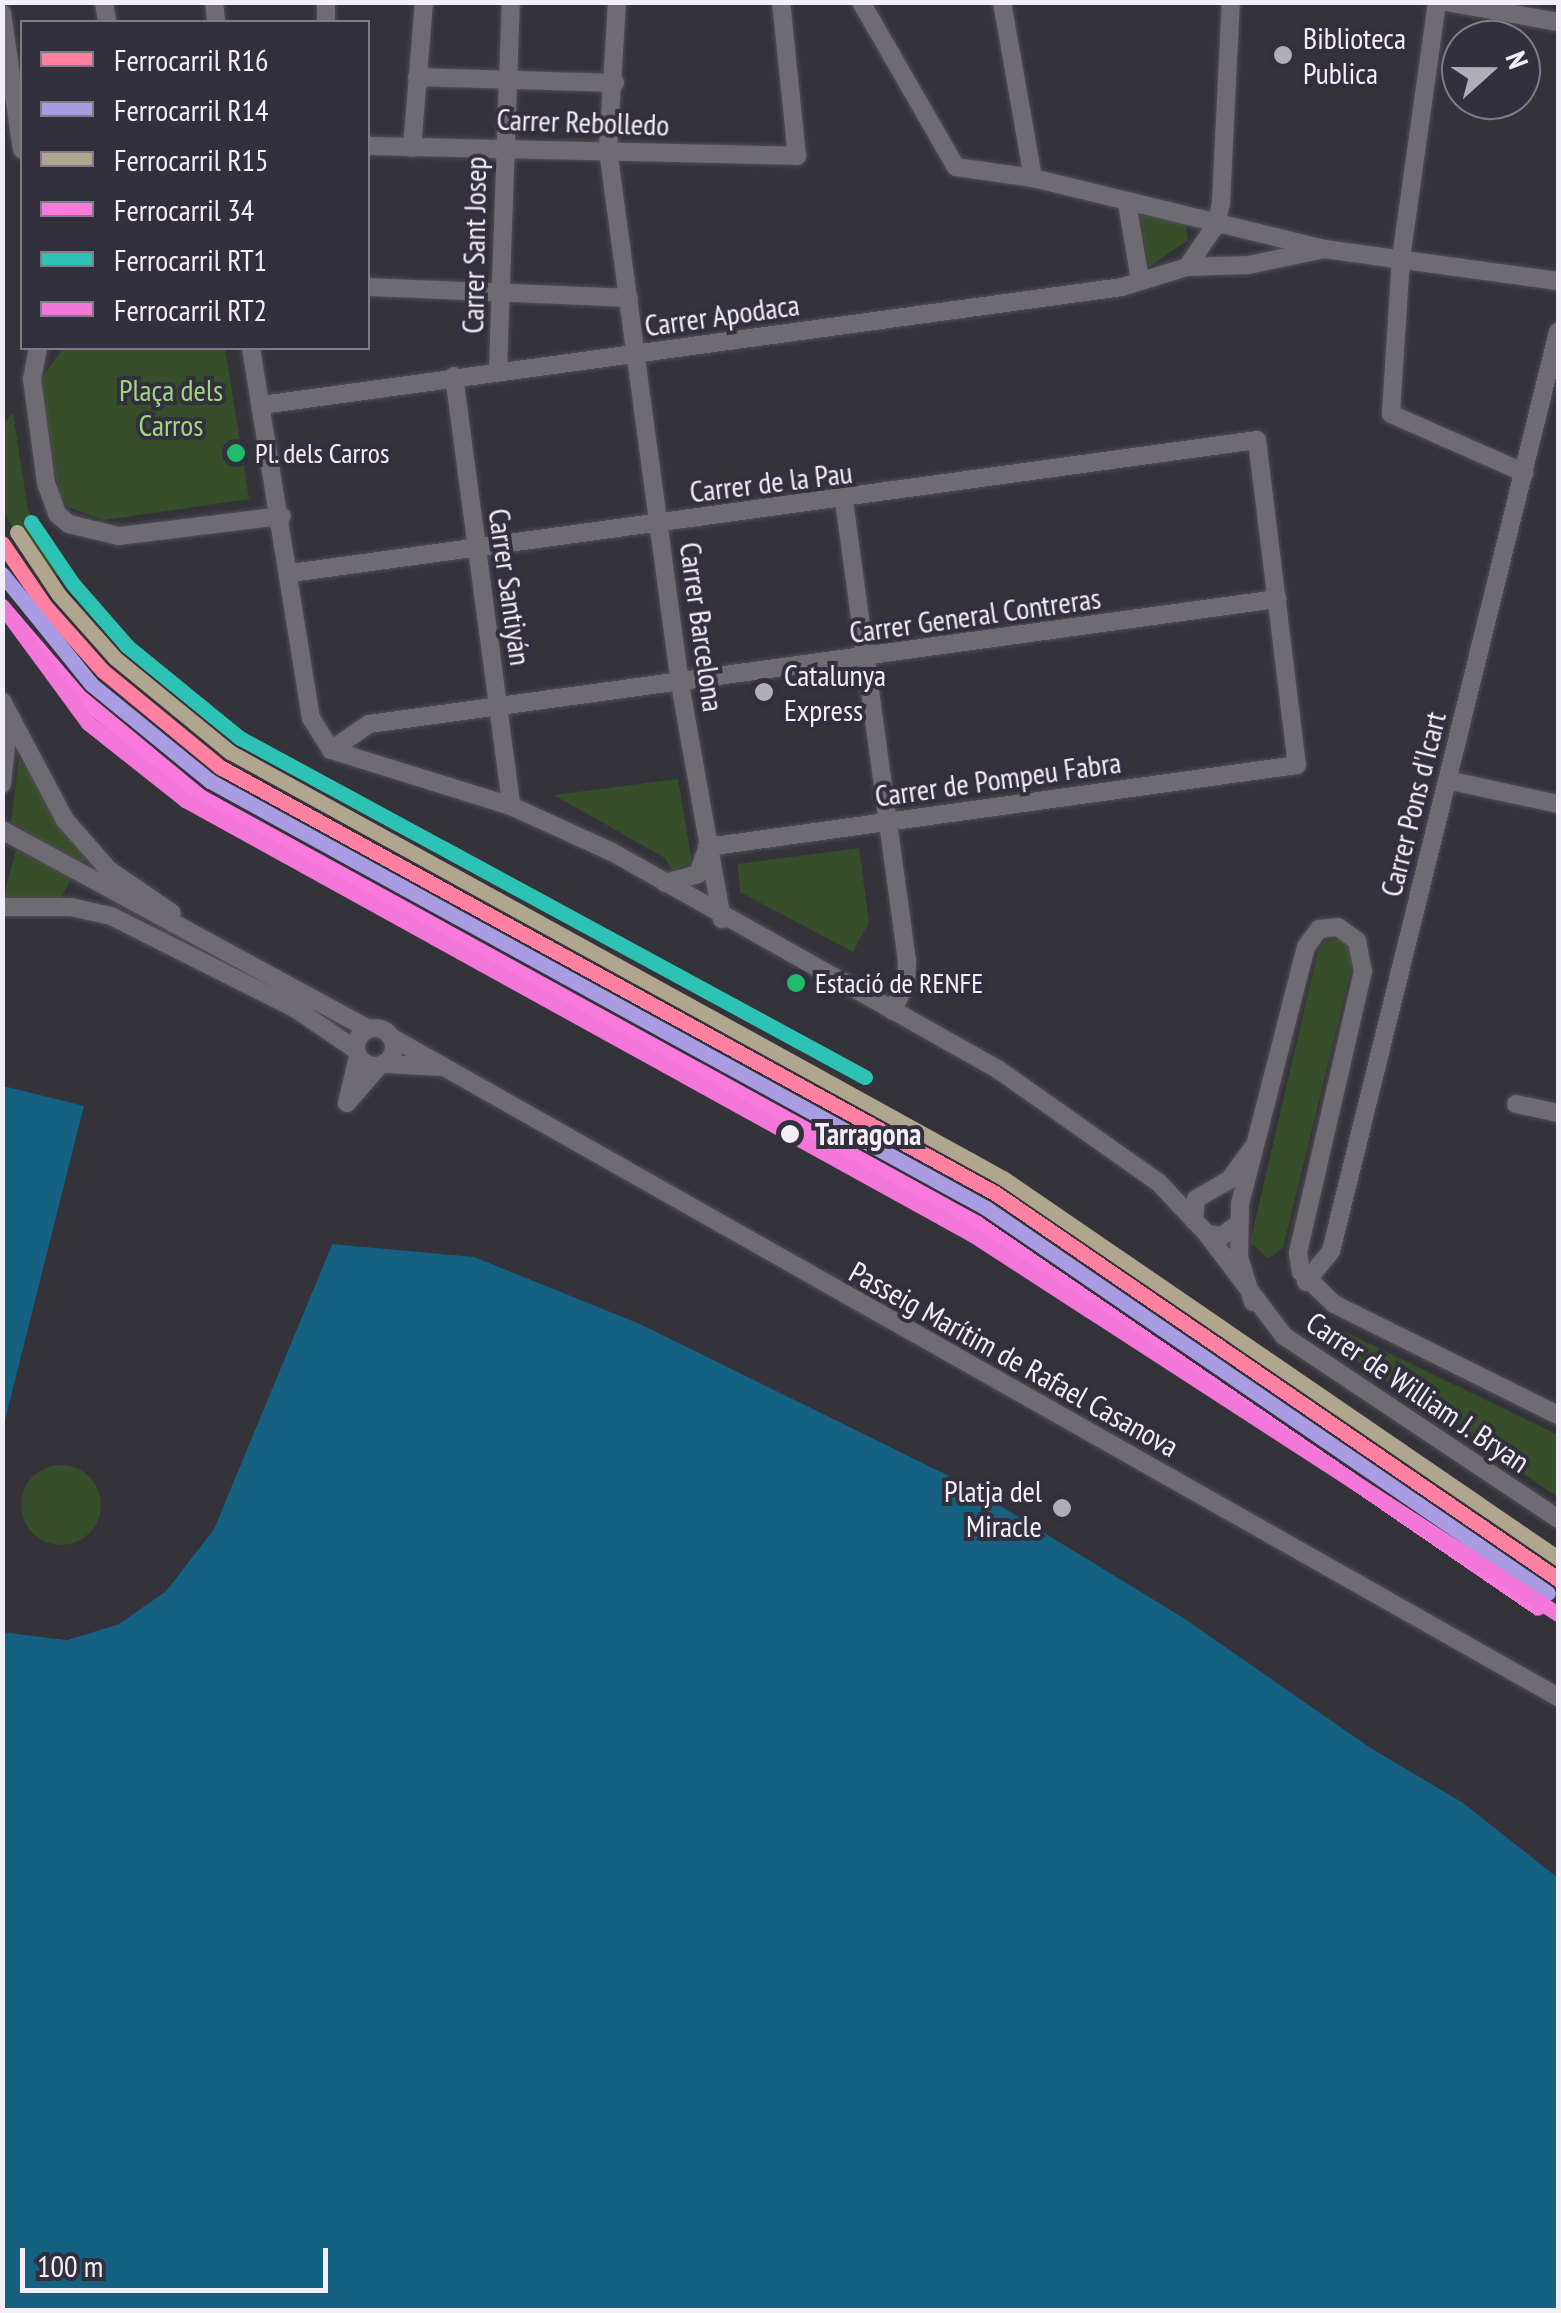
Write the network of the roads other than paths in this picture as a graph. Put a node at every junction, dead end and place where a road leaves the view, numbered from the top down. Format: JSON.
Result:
{"nodes":[{"id":1,"x":424,"y":2,"type":"edge"},
{"id":2,"x":511,"y":2,"type":"edge"},
{"id":3,"x":617,"y":2,"type":"edge"},
{"id":4,"x":781,"y":2,"type":"edge"},
{"id":5,"x":861,"y":2,"type":"edge"},
{"id":6,"x":1002,"y":2,"type":"edge"},
{"id":7,"x":1231,"y":2,"type":"edge"},
{"id":8,"x":1437,"y":2,"type":"edge"},
{"id":9,"x":1447,"y":2,"type":"edge"},
{"id":10,"x":2,"y":13,"type":"edge"},
{"id":11,"x":1558,"y":22,"type":"edge"},
{"id":12,"x":417,"y":77,"type":"junction"},
{"id":13,"x":506,"y":79,"type":"junction"},
{"id":14,"x":615,"y":83,"type":"junction"},
{"id":15,"x":20,"y":126,"type":"edge"},
{"id":16,"x":370,"y":146,"type":"edge"},
{"id":17,"x":503,"y":146,"type":"junction"},
{"id":18,"x":412,"y":148,"type":"junction"},
{"id":19,"x":608,"y":150,"type":"junction"},
{"id":20,"x":1033,"y":178,"type":"junction"},
{"id":21,"x":1127,"y":203,"type":"junction"},
{"id":22,"x":1217,"y":223,"type":"junction"},
{"id":23,"x":1324,"y":249,"type":"junction"},
{"id":24,"x":1401,"y":258,"type":"junction"},
{"id":25,"x":1187,"y":267,"type":"junction"},
{"id":26,"x":1140,"y":280,"type":"junction"},
{"id":27,"x":1558,"y":281,"type":"edge"},
{"id":28,"x":370,"y":287,"type":"edge"},
{"id":29,"x":504,"y":294,"type":"junction"},
{"id":30,"x":628,"y":298,"type":"junction"},
{"id":31,"x":1558,"y":332,"type":"edge"},
{"id":32,"x":38,"y":350,"type":"edge"},
{"id":33,"x":251,"y":350,"type":"edge"},
{"id":34,"x":636,"y":355,"type":"junction"},
{"id":35,"x":498,"y":370,"type":"junction"},
{"id":36,"x":454,"y":376,"type":"junction"},
{"id":37,"x":262,"y":405,"type":"junction"},
{"id":38,"x":1525,"y":473,"type":"junction"},
{"id":39,"x":844,"y":501,"type":"junction"},
{"id":40,"x":282,"y":516,"type":"junction"},
{"id":41,"x":659,"y":523,"type":"junction"},
{"id":42,"x":476,"y":545,"type":"junction"},
{"id":43,"x":291,"y":572,"type":"junction"},
{"id":44,"x":1278,"y":599,"type":"junction"},
{"id":45,"x":867,"y":658,"type":"junction"},
{"id":46,"x":680,"y":684,"type":"junction"},
{"id":47,"x":2,"y":704,"type":"edge"},
{"id":48,"x":499,"y":708,"type":"junction"},
{"id":49,"x":331,"y":750,"type":"junction"},
{"id":50,"x":1448,"y":780,"type":"junction"},
{"id":51,"x":2,"y":784,"type":"edge"},
{"id":52,"x":1558,"y":804,"type":"edge"},
{"id":53,"x":511,"y":806,"type":"junction"},
{"id":54,"x":889,"y":822,"type":"junction"},
{"id":55,"x":2,"y":830,"type":"edge"},
{"id":56,"x":707,"y":846,"type":"junction"},
{"id":57,"x":666,"y":883,"type":"junction"},
{"id":58,"x":2,"y":907,"type":"edge"},
{"id":59,"x":722,"y":919,"type":"junction"},
{"id":60,"x":251,"y":967,"type":"junction"},
{"id":61,"x":892,"y":1010,"type":"junction"},
{"id":62,"x":368,"y":1030,"type":"junction"},
{"id":63,"x":391,"y":1037,"type":"junction"},
{"id":64,"x":357,"y":1053,"type":"junction"},
{"id":65,"x":382,"y":1065,"type":"junction"},
{"id":66,"x":444,"y":1067,"type":"junction"},
{"id":67,"x":1516,"y":1104,"type":"dead end"},
{"id":68,"x":1558,"y":1113,"type":"edge"},
{"id":69,"x":1260,"y":1133,"type":"junction"},
{"id":70,"x":1160,"y":1184,"type":"junction"},
{"id":71,"x":1210,"y":1190,"type":"junction"},
{"id":72,"x":1239,"y":1213,"type":"junction"},
{"id":73,"x":1201,"y":1228,"type":"junction"},
{"id":74,"x":1306,"y":1282,"type":"junction"},
{"id":75,"x":1253,"y":1302,"type":"junction"},
{"id":76,"x":1558,"y":1415,"type":"edge"},
{"id":77,"x":1558,"y":1520,"type":"edge"},
{"id":78,"x":1558,"y":1698,"type":"edge"}],
"edges":[{"from":1,"to":12,"type":"street"},
{"from":2,"to":13,"type":"street","name":"Carrer Sant Josep"},
{"from":3,"to":14,"type":"street","name":"Carrer Barcelona"},
{"from":4,"to":19,"type":"street","name":"Carrer Rebolledo"},
{"from":5,"to":20,"type":"street"},
{"from":6,"to":20,"type":"street"},
{"from":7,"to":22,"type":"street"},
{"from":8,"to":24,"type":"street"},
{"from":9,"to":11,"type":"street"},
{"from":10,"to":15,"type":"street"},
{"from":12,"to":13,"type":"street"},
{"from":12,"to":18,"type":"street"},
{"from":13,"to":14,"type":"street"},
{"from":13,"to":17,"type":"street","name":"Carrer Sant Josep"},
{"from":14,"to":19,"type":"street","name":"Carrer Barcelona"},
{"from":16,"to":18,"type":"street","name":"Carrer Rebolledo"},
{"from":17,"to":18,"type":"street","name":"Carrer Rebolledo"},
{"from":17,"to":19,"type":"street","name":"Carrer Rebolledo"},
{"from":17,"to":29,"type":"street","name":"Carrer Sant Josep"},
{"from":19,"to":30,"type":"street","name":"Carrer Barcelona"},
{"from":20,"to":21,"type":"street"},
{"from":21,"to":22,"type":"street"},
{"from":21,"to":26,"type":"street"},
{"from":22,"to":23,"type":"street"},
{"from":22,"to":25,"type":"street"},
{"from":23,"to":24,"type":"street"},
{"from":23,"to":25,"type":"street","name":"Carrer Apodaca"},
{"from":24,"to":27,"type":"street"},
{"from":24,"to":38,"type":"street"},
{"from":25,"to":26,"type":"street","name":"Carrer Apodaca"},
{"from":26,"to":34,"type":"street","name":"Carrer Apodaca"},
{"from":28,"to":29,"type":"street"},
{"from":29,"to":30,"type":"street"},
{"from":29,"to":35,"type":"street","name":"Carrer Sant Josep"},
{"from":30,"to":34,"type":"street","name":"Carrer Barcelona"},
{"from":31,"to":38,"type":"street","name":"Carrer Pons d'Icart"},
{"from":32,"to":40,"type":"street"},
{"from":33,"to":37,"type":"street"},
{"from":34,"to":35,"type":"street","name":"Carrer Apodaca"},
{"from":34,"to":41,"type":"street","name":"Carrer Barcelona"},
{"from":35,"to":36,"type":"street","name":"Carrer Apodaca"},
{"from":36,"to":37,"type":"street","name":"Carrer Apodaca"},
{"from":36,"to":42,"type":"street","name":"Carrer Santiyán"},
{"from":37,"to":40,"type":"street"},
{"from":38,"to":50,"type":"street","name":"Carrer Pons d'Icart"},
{"from":39,"to":41,"type":"street","name":"Carrer de la Pau"},
{"from":39,"to":44,"type":"street","name":"Carrer de la Pau"},
{"from":39,"to":45,"type":"street"},
{"from":40,"to":43,"type":"street"},
{"from":41,"to":42,"type":"street","name":"Carrer de la Pau"},
{"from":41,"to":46,"type":"street","name":"Carrer Barcelona"},
{"from":42,"to":43,"type":"street","name":"Carrer de la Pau"},
{"from":42,"to":48,"type":"street","name":"Carrer Santiyán"},
{"from":43,"to":49,"type":"street"},
{"from":44,"to":45,"type":"street","name":"Carrer General Contreras"},
{"from":44,"to":54,"type":"street","name":"Carrer de Pompeu Fabra"},
{"from":45,"to":46,"type":"street","name":"Carrer General Contreras"},
{"from":45,"to":54,"type":"street"},
{"from":46,"to":48,"type":"street","name":"Carrer General Contreras"},
{"from":46,"to":56,"type":"street","name":"Carrer Barcelona"},
{"from":47,"to":51,"type":"street","name":"Passeig Marítim de Rafael Casanova"},
{"from":47,"to":60,"type":"street","name":"Passeig Marítim de Rafael Casanova"},
{"from":48,"to":49,"type":"street","name":"Carrer General Contreras"},
{"from":48,"to":53,"type":"street","name":"Carrer Santiyán"},
{"from":49,"to":53,"type":"street"},
{"from":50,"to":52,"type":"street"},
{"from":50,"to":74,"type":"street","name":"Carrer Pons d'Icart"},
{"from":53,"to":57,"type":"street"},
{"from":54,"to":56,"type":"street","name":"Carrer de Pompeu Fabra"},
{"from":54,"to":61,"type":"street"},
{"from":55,"to":60,"type":"street","name":"Passeig Marítim de Rafael Casanova"},
{"from":56,"to":57,"type":"street"},
{"from":56,"to":59,"type":"street","name":"Carrer Barcelona"},
{"from":57,"to":59,"type":"street"},
{"from":58,"to":64,"type":"street","name":"Passeig Marítim de Rafael Casanova"},
{"from":59,"to":61,"type":"street"},
{"from":60,"to":62,"type":"street","name":"Passeig Marítim de Rafael Casanova"},
{"from":61,"to":70,"type":"street"},
{"from":62,"to":63,"type":"street","name":"Passeig Marítim de Rafael Casanova"},
{"from":62,"to":64,"type":"street"},
{"from":63,"to":65,"type":"street"},
{"from":63,"to":66,"type":"street","name":"Passeig Marítim de Rafael Casanova"},
{"from":64,"to":65,"type":"street","name":"Passeig Marítim de Rafael Casanova"},
{"from":64,"to":65,"type":"street"},
{"from":65,"to":66,"type":"street","name":"Passeig Marítim de Rafael Casanova"},
{"from":66,"to":78,"type":"street","name":"Passeig Marítim de Rafael Casanova"},
{"from":67,"to":68,"type":"street"},
{"from":69,"to":71,"type":"street"},
{"from":69,"to":72,"type":"street"},
{"from":69,"to":74,"type":"street"},
{"from":70,"to":71,"type":"street"},
{"from":70,"to":73,"type":"street","name":"Carrer de William J. Bryan"},
{"from":71,"to":72,"type":"street"},
{"from":71,"to":73,"type":"street"},
{"from":72,"to":73,"type":"street"},
{"from":72,"to":75,"type":"street","name":"Carrer de William J. Bryan"},
{"from":73,"to":75,"type":"street","name":"Carrer de William J. Bryan"},
{"from":74,"to":76,"type":"street"},
{"from":75,"to":77,"type":"street","name":"Carrer de William J. Bryan"}]}
